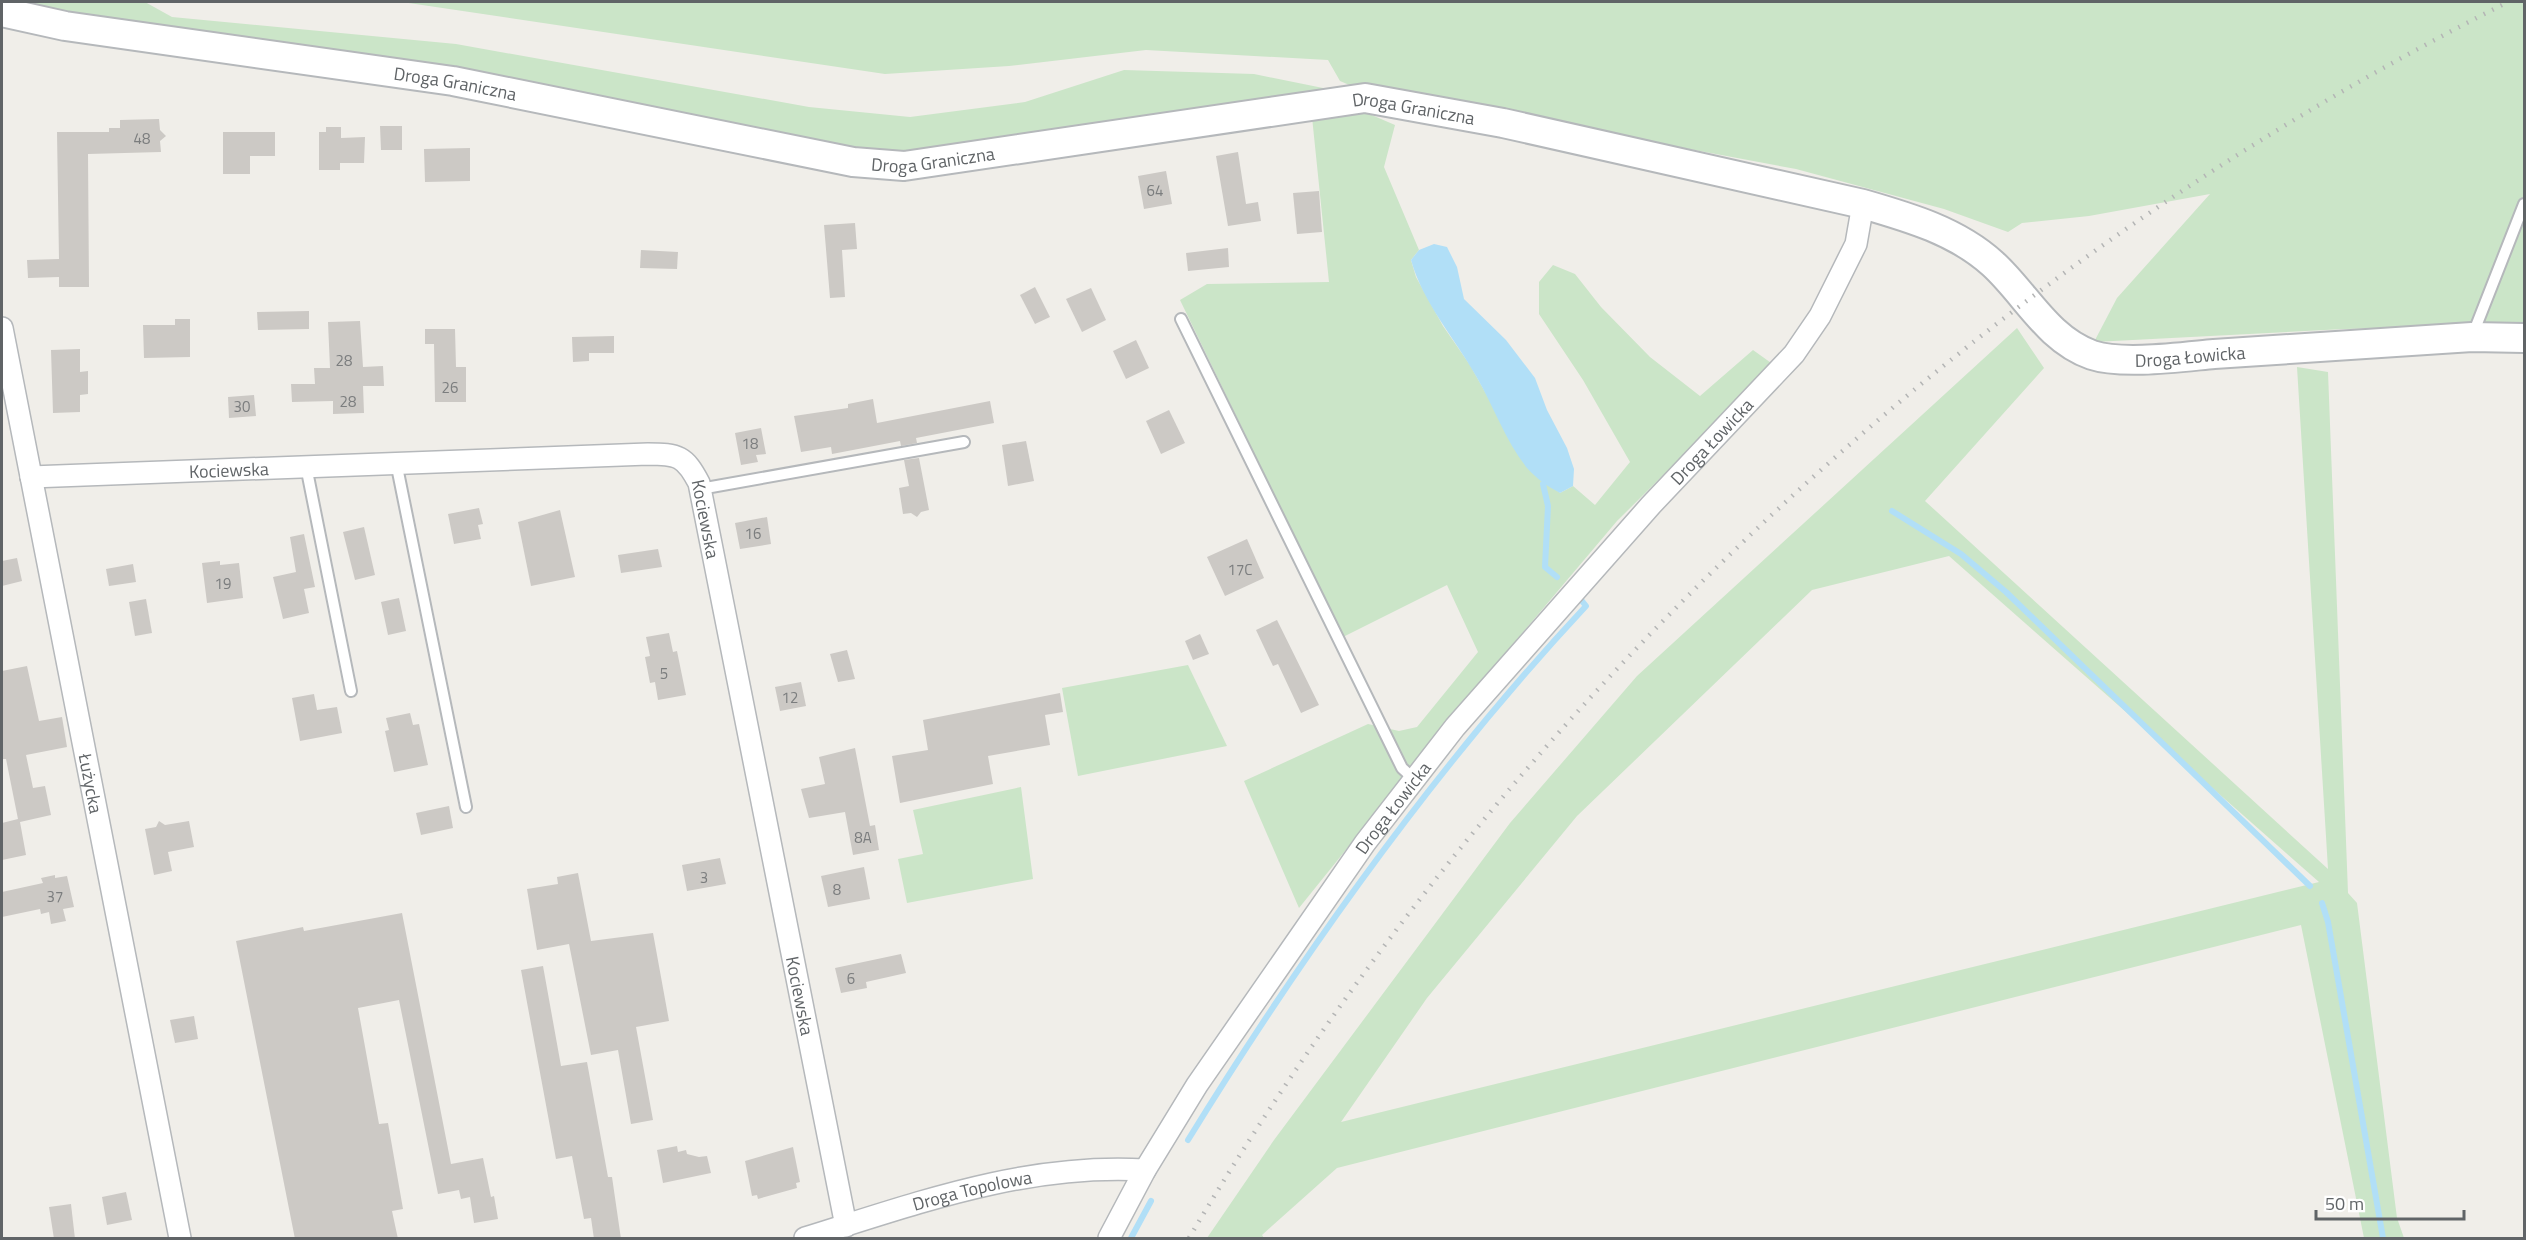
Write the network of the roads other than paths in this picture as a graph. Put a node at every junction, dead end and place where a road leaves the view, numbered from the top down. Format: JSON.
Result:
{"nodes":[{"id":1,"x":2,"y":12,"type":"edge"},
{"id":2,"x":1863,"y":204,"type":"junction"},
{"id":3,"x":2524,"y":204,"type":"edge"},
{"id":4,"x":1181,"y":319,"type":"dead end"},
{"id":5,"x":2,"y":328,"type":"edge"},
{"id":6,"x":2472,"y":337,"type":"junction"},
{"id":7,"x":2524,"y":338,"type":"edge"},
{"id":8,"x":964,"y":441,"type":"dead end"},
{"id":9,"x":396,"y":462,"type":"junction"},
{"id":10,"x":306,"y":466,"type":"junction"},
{"id":11,"x":31,"y":477,"type":"junction"},
{"id":12,"x":700,"y":489,"type":"junction"},
{"id":13,"x":351,"y":691,"type":"dead end"},
{"id":14,"x":1414,"y":779,"type":"junction"},
{"id":15,"x":466,"y":807,"type":"dead end"},
{"id":16,"x":1145,"y":1170,"type":"junction"},
{"id":17,"x":846,"y":1226,"type":"junction"},
{"id":18,"x":180,"y":1239,"type":"edge"},
{"id":19,"x":805,"y":1239,"type":"edge"},
{"id":20,"x":1109,"y":1239,"type":"edge"}],
"edges":[{"from":1,"to":2,"type":"street","name":"Droga Graniczna"},
{"from":2,"to":6,"type":"street","name":"Droga Łowicka"},
{"from":2,"to":14,"type":"street","name":"Droga Łowicka"},
{"from":3,"to":6,"type":"lane"},
{"from":4,"to":14,"type":"lane"},
{"from":5,"to":11,"type":"street","name":"Łużycka"},
{"from":6,"to":7,"type":"street","name":"Droga Łowicka"},
{"from":8,"to":12,"type":"lane"},
{"from":9,"to":10,"type":"street","name":"Kociewska"},
{"from":9,"to":12,"type":"street","name":"Kociewska"},
{"from":9,"to":15,"type":"lane"},
{"from":10,"to":11,"type":"street","name":"Kociewska"},
{"from":10,"to":13,"type":"lane"},
{"from":11,"to":18,"type":"street","name":"Łużycka"},
{"from":12,"to":17,"type":"street","name":"Kociewska"},
{"from":14,"to":16,"type":"street","name":"Droga Łowicka"},
{"from":16,"to":17,"type":"street","name":"Droga Topolowa"},
{"from":16,"to":20,"type":"street","name":"Droga Łowicka"},
{"from":17,"to":19,"type":"street","name":"Droga Topolowa"}]}
